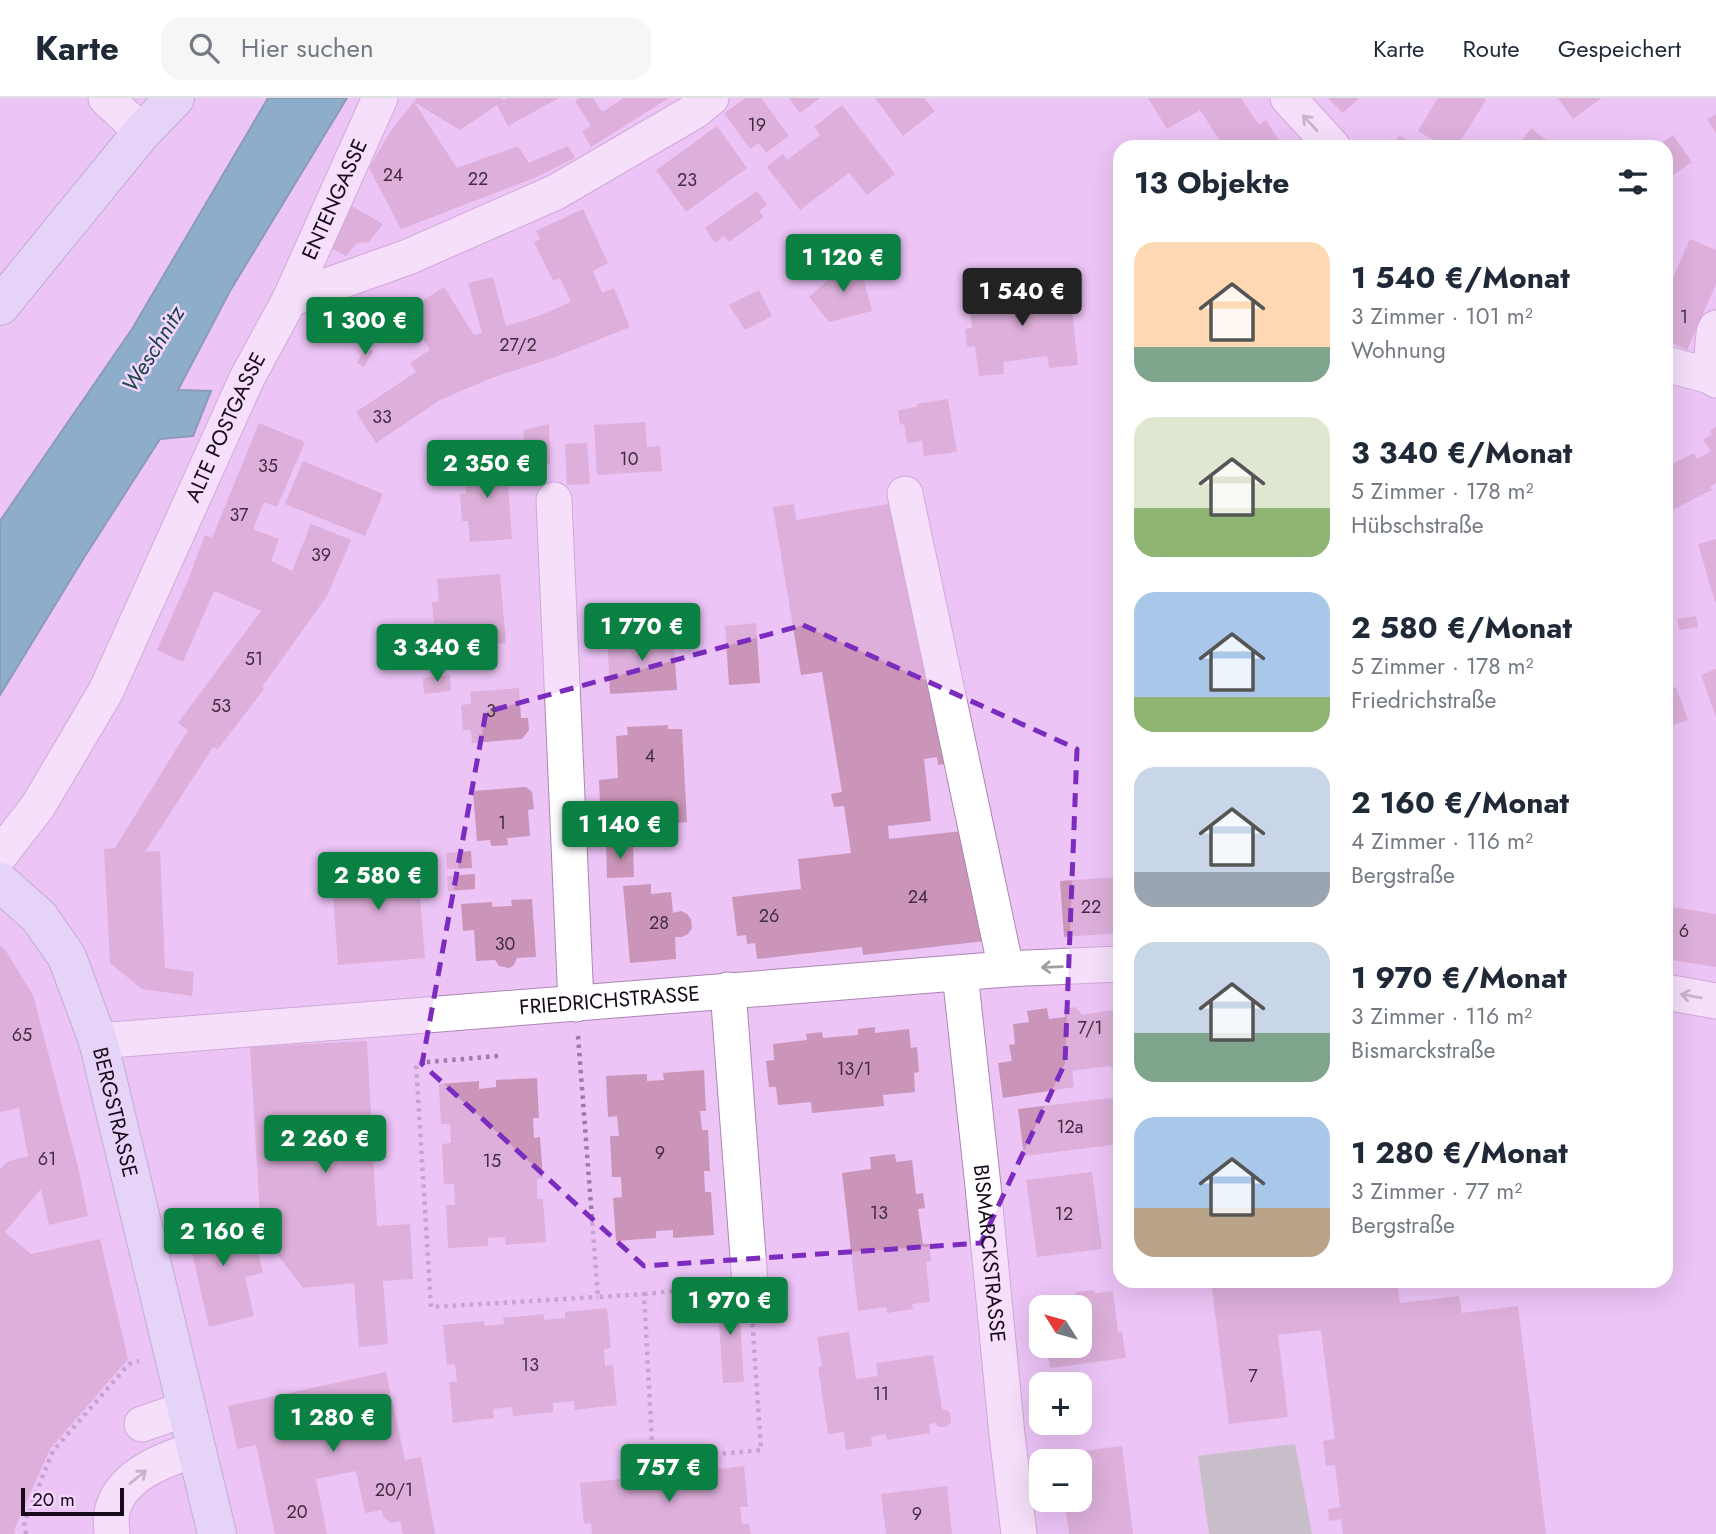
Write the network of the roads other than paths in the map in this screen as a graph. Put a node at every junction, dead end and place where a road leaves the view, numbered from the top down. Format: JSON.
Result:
{"nodes":[{"id":1,"x":106,"y":98,"type":"edge"},
{"id":2,"x":175,"y":98,"type":"edge"},
{"id":3,"x":380,"y":98,"type":"edge"},
{"id":4,"x":711,"y":98,"type":"edge"},
{"id":5,"x":1288,"y":98,"type":"edge"},
{"id":6,"x":142,"y":132,"type":"junction"},
{"id":7,"x":1327,"y":140,"type":"edge"},
{"id":8,"x":290,"y":299,"type":"junction"},
{"id":9,"x":2,"y":306,"type":"edge"},
{"id":10,"x":1716,"y":328,"type":"edge"},
{"id":11,"x":1673,"y":366,"type":"edge"},
{"id":12,"x":1713,"y":378,"type":"edge"},
{"id":13,"x":905,"y":494,"type":"dead end"},
{"id":14,"x":554,"y":500,"type":"dead end"},
{"id":15,"x":0,"y":855,"type":"edge"},
{"id":16,"x":0,"y":882,"type":"edge"},
{"id":17,"x":1113,"y":964,"type":"edge"},
{"id":18,"x":1006,"y":969,"type":"junction"},
{"id":19,"x":960,"y":973,"type":"junction"},
{"id":20,"x":728,"y":990,"type":"junction"},
{"id":21,"x":1673,"y":993,"type":"edge"},
{"id":22,"x":1716,"y":1001,"type":"edge"},
{"id":23,"x":576,"y":1004,"type":"junction"},
{"id":24,"x":97,"y":1041,"type":"junction"},
{"id":25,"x":750,"y":1283,"type":"road end"},
{"id":26,"x":186,"y":1409,"type":"junction"},
{"id":27,"x":142,"y":1424,"type":"dead end"},
{"id":28,"x":197,"y":1449,"type":"junction"},
{"id":29,"x":112,"y":1534,"type":"edge"},
{"id":30,"x":217,"y":1534,"type":"edge"},
{"id":31,"x":1019,"y":1534,"type":"edge"}],
"edges":[{"from":1,"to":6,"type":"street"},
{"from":2,"to":6,"type":"main road"},
{"from":3,"to":8,"type":"street","name":"ENTENGASSE"},
{"from":4,"to":8,"type":"street"},
{"from":7,"to":5,"type":"street","one_way":true},
{"from":6,"to":9,"type":"main road"},
{"from":8,"to":15,"type":"street","name":"ALTE POSTGASSE"},
{"from":10,"to":12,"type":"street"},
{"from":11,"to":12,"type":"street"},
{"from":13,"to":18,"type":"street"},
{"from":14,"to":23,"type":"street"},
{"from":16,"to":24,"type":"main road","name":"BERGSTRASSE"},
{"from":17,"to":18,"type":"street","name":"FRIEDRICHSTRASSE","one_way":true},
{"from":18,"to":19,"type":"street","name":"FRIEDRICHSTRASSE"},
{"from":19,"to":20,"type":"street","name":"FRIEDRICHSTRASSE"},
{"from":19,"to":31,"type":"street","name":"BISMARCKSTRASSE"},
{"from":20,"to":23,"type":"street","name":"FRIEDRICHSTRASSE"},
{"from":20,"to":25,"type":"street"},
{"from":22,"to":21,"type":"street","one_way":true},
{"from":23,"to":24,"type":"street","name":"FRIEDRICHSTRASSE"},
{"from":24,"to":26,"type":"main road","name":"BERGSTRASSE"},
{"from":26,"to":27,"type":"street"},
{"from":26,"to":28,"type":"main road","name":"BERGSTRASSE"},
{"from":29,"to":28,"type":"street","one_way":true},
{"from":28,"to":30,"type":"main road","name":"BERGSTRASSE"}]}
